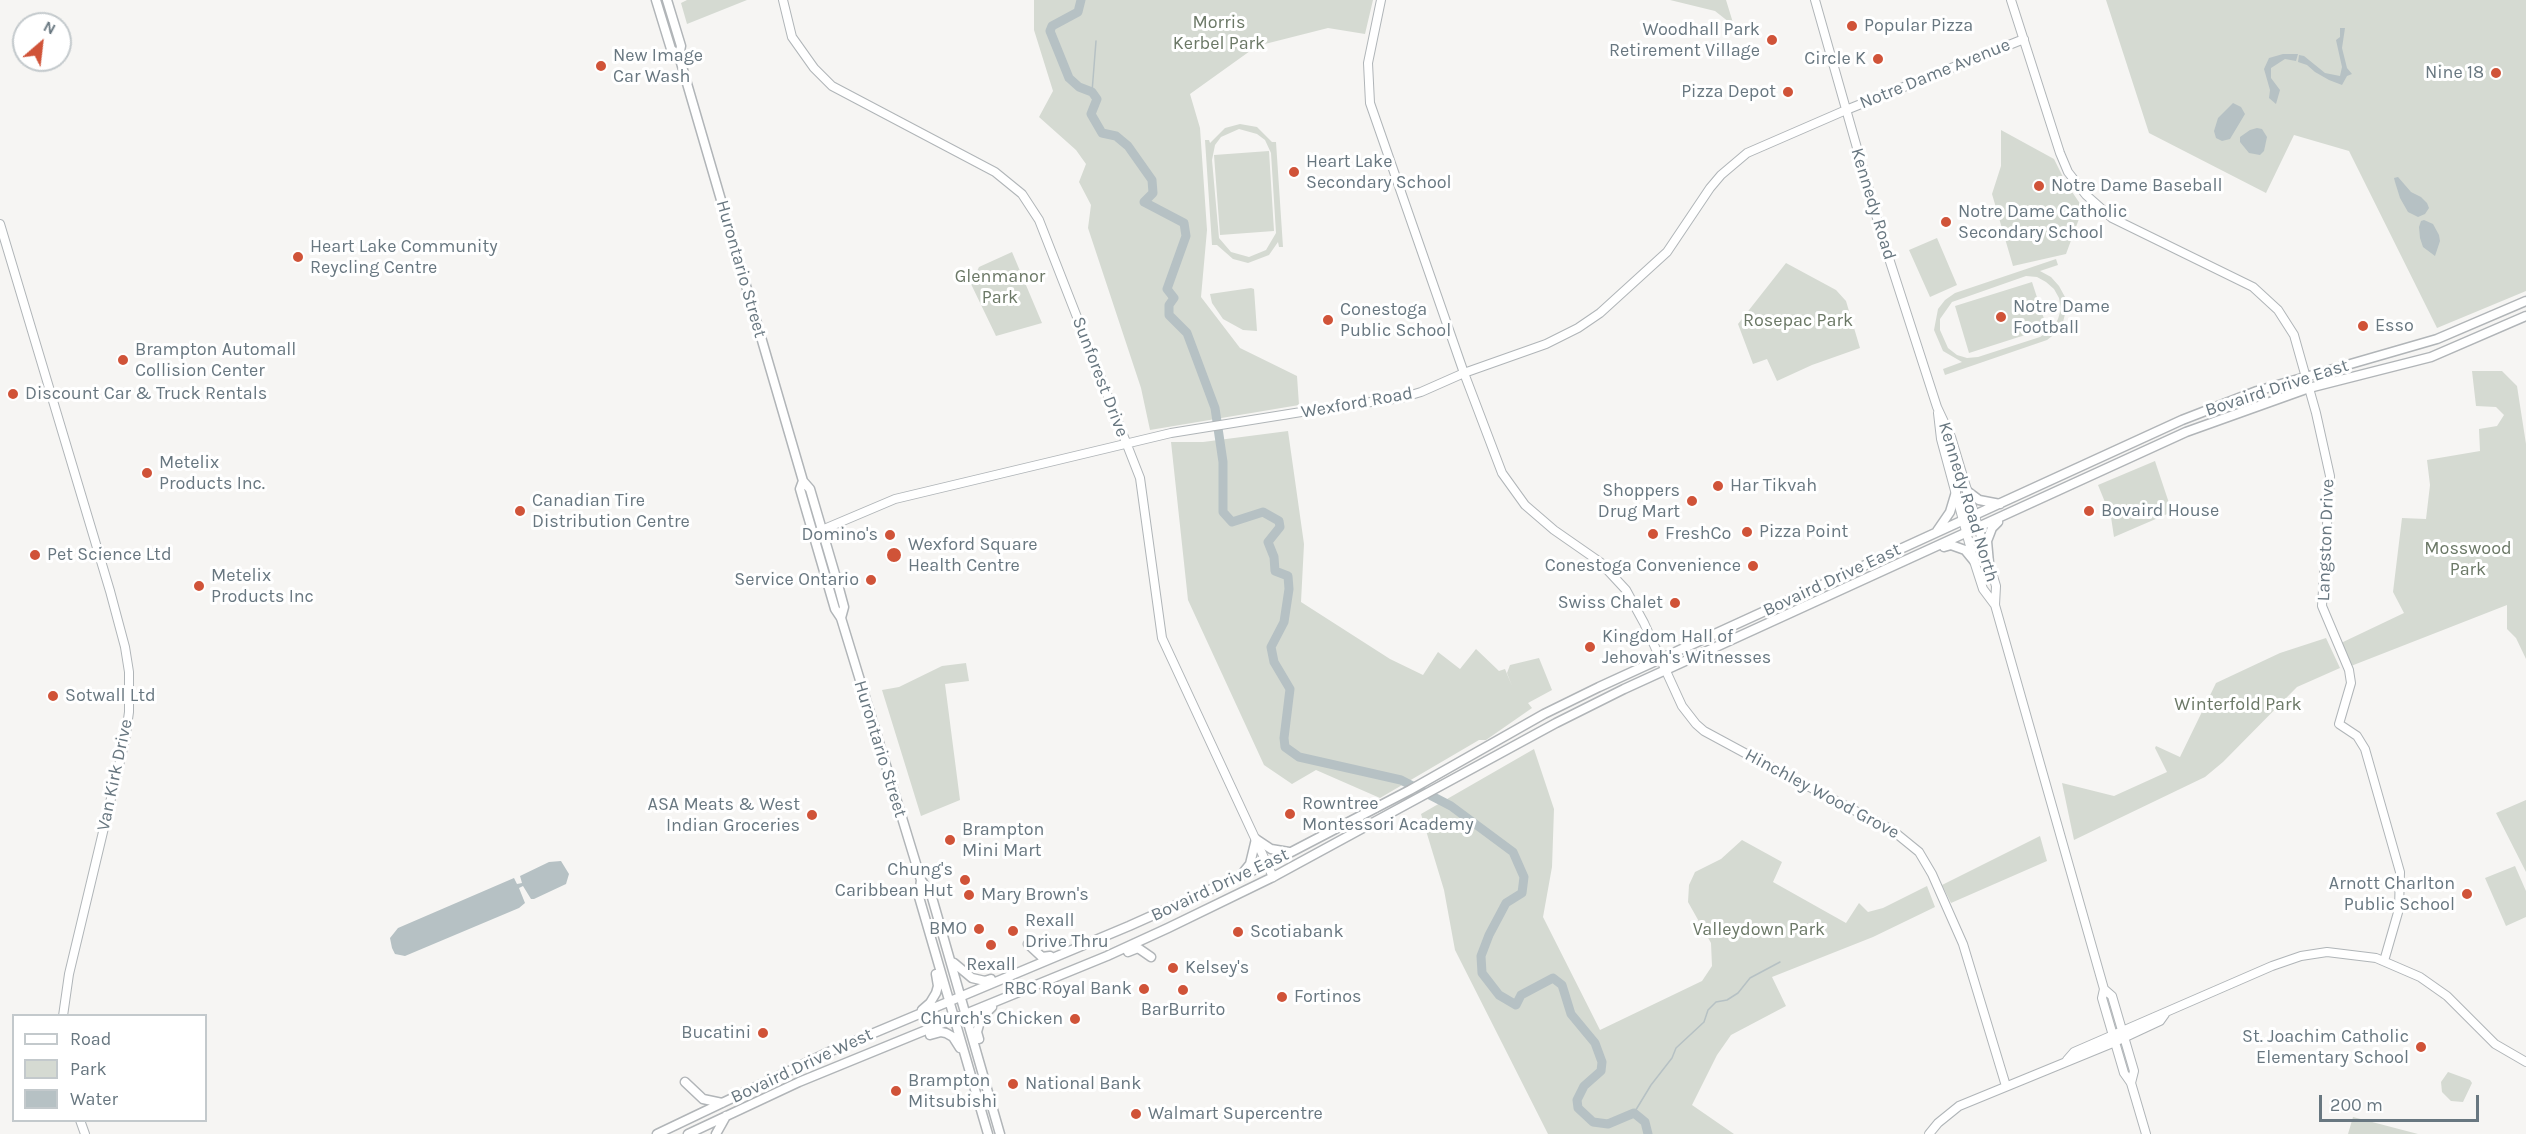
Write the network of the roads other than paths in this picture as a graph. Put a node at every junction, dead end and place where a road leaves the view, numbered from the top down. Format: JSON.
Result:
{"nodes":[{"id":1,"x":656,"y":0,"type":"edge"},
{"id":2,"x":667,"y":0,"type":"edge"},
{"id":3,"x":783,"y":0,"type":"edge"},
{"id":4,"x":1381,"y":0,"type":"edge"},
{"id":5,"x":1815,"y":0,"type":"edge"},
{"id":6,"x":2011,"y":0,"type":"edge"},
{"id":7,"x":2024,"y":39,"type":"junction"},
{"id":8,"x":679,"y":57,"type":"junction"},
{"id":9,"x":1846,"y":110,"type":"junction"},
{"id":10,"x":0,"y":224,"type":"edge"},
{"id":11,"x":2526,"y":301,"type":"edge"},
{"id":12,"x":2526,"y":316,"type":"edge"},
{"id":13,"x":1464,"y":373,"type":"junction"},
{"id":14,"x":2306,"y":376,"type":"junction"},
{"id":15,"x":2309,"y":388,"type":"junction"},
{"id":16,"x":1937,"y":406,"type":"junction"},
{"id":17,"x":1126,"y":444,"type":"junction"},
{"id":18,"x":1967,"y":491,"type":"junction"},
{"id":19,"x":1956,"y":492,"type":"junction"},
{"id":20,"x":2000,"y":504,"type":"junction"},
{"id":21,"x":1975,"y":515,"type":"junction"},
{"id":22,"x":2004,"y":517,"type":"junction"},
{"id":23,"x":1963,"y":520,"type":"junction"},
{"id":24,"x":1979,"y":528,"type":"junction"},
{"id":25,"x":818,"y":532,"type":"junction"},
{"id":26,"x":1936,"y":532,"type":"junction"},
{"id":27,"x":1967,"y":534,"type":"junction"},
{"id":28,"x":1935,"y":548,"type":"junction"},
{"id":29,"x":1974,"y":561,"type":"junction"},
{"id":30,"x":1989,"y":563,"type":"junction"},
{"id":31,"x":1995,"y":605,"type":"junction"},
{"id":32,"x":1659,"y":659,"type":"junction"},
{"id":33,"x":1665,"y":671,"type":"junction"},
{"id":34,"x":1256,"y":839,"type":"junction"},
{"id":35,"x":1295,"y":850,"type":"junction"},
{"id":36,"x":1268,"y":864,"type":"junction"},
{"id":37,"x":1241,"y":876,"type":"junction"},
{"id":38,"x":1273,"y":877,"type":"junction"},
{"id":39,"x":921,"y":880,"type":"junction"},
{"id":40,"x":1168,"y":928,"type":"junction"},
{"id":41,"x":1028,"y":944,"type":"dead end"},
{"id":42,"x":1116,"y":952,"type":"junction"},
{"id":43,"x":1057,"y":956,"type":"junction"},
{"id":44,"x":936,"y":957,"type":"junction"},
{"id":45,"x":950,"y":957,"type":"junction"},
{"id":46,"x":2384,"y":961,"type":"junction"},
{"id":47,"x":1008,"y":976,"type":"junction"},
{"id":48,"x":2104,"y":988,"type":"junction"},
{"id":49,"x":961,"y":996,"type":"junction"},
{"id":50,"x":949,"y":1001,"type":"junction"},
{"id":51,"x":1000,"y":1001,"type":"junction"},
{"id":52,"x":63,"y":1014,"type":"edge"},
{"id":53,"x":967,"y":1014,"type":"junction"},
{"id":54,"x":912,"y":1016,"type":"junction"},
{"id":55,"x":954,"y":1019,"type":"junction"},
{"id":56,"x":2123,"y":1034,"type":"junction"},
{"id":57,"x":915,"y":1036,"type":"junction"},
{"id":58,"x":2114,"y":1038,"type":"junction"},
{"id":59,"x":979,"y":1058,"type":"junction"},
{"id":60,"x":966,"y":1061,"type":"junction"},
{"id":61,"x":2526,"y":1062,"type":"edge"},
{"id":62,"x":685,"y":1082,"type":"dead end"},
{"id":63,"x":2131,"y":1083,"type":"junction"},
{"id":64,"x":2006,"y":1086,"type":"junction"},
{"id":65,"x":722,"y":1103,"type":"junction"},
{"id":66,"x":726,"y":1116,"type":"junction"},
{"id":67,"x":657,"y":1134,"type":"edge"},
{"id":68,"x":688,"y":1134,"type":"edge"},
{"id":69,"x":716,"y":1134,"type":"edge"},
{"id":70,"x":988,"y":1134,"type":"edge"},
{"id":71,"x":1000,"y":1134,"type":"edge"},
{"id":72,"x":1929,"y":1134,"type":"edge"},
{"id":73,"x":2146,"y":1134,"type":"edge"}],
"edges":[{"from":1,"to":8,"type":"main road","name":"Hurontario Street"},
{"from":2,"to":8,"type":"main road","name":"Hurontario Street"},
{"from":3,"to":17,"type":"street","name":"Sunforest Drive"},
{"from":4,"to":13,"type":"street","name":"Hinchley Wood Grove"},
{"from":5,"to":9,"type":"street","name":"Kennedy Road"},
{"from":6,"to":7,"type":"street","name":"Langston Drive"},
{"from":7,"to":9,"type":"street","name":"Notre Dame Avenue"},
{"from":7,"to":14,"type":"street","name":"Langston Drive"},
{"from":8,"to":25,"type":"main road","name":"Hurontario Street"},
{"from":9,"to":13,"type":"street","name":"Wexford Road"},
{"from":9,"to":16,"type":"street","name":"Kennedy Road"},
{"from":10,"to":52,"type":"street","name":"Van Kirk Drive"},
{"from":11,"to":14,"type":"main road","name":"Bovaird Drive East"},
{"from":12,"to":15,"type":"main road","name":"Bovaird Drive East"},
{"from":13,"to":17,"type":"street","name":"Wexford Road"},
{"from":13,"to":32,"type":"street","name":"Hinchley Wood Grove"},
{"from":14,"to":15,"type":"street","name":"Langston Drive"},
{"from":14,"to":20,"type":"main road","name":"Bovaird Drive East"},
{"from":15,"to":22,"type":"main road","name":"Bovaird Drive East"},
{"from":15,"to":46,"type":"street","name":"Langston Drive"},
{"from":16,"to":18,"type":"street","name":"Kennedy Road North"},
{"from":16,"to":19,"type":"street","name":"Kennedy Road North"},
{"from":17,"to":25,"type":"street","name":"Wexford Road"},
{"from":17,"to":34,"type":"street","name":"Sunforest Drive"},
{"from":18,"to":20,"type":"main road"},
{"from":18,"to":21,"type":"street","name":"Kennedy Road North"},
{"from":19,"to":23,"type":"street","name":"Kennedy Road North"},
{"from":19,"to":26,"type":"main road"},
{"from":20,"to":21,"type":"main road","name":"Bovaird Drive East"},
{"from":21,"to":23,"type":"main road","name":"Bovaird Drive East"},
{"from":21,"to":24,"type":"street","name":"Kennedy Road North"},
{"from":22,"to":24,"type":"main road","name":"Bovaird Drive East"},
{"from":22,"to":30,"type":"main road"},
{"from":23,"to":26,"type":"main road","name":"Bovaird Drive East"},
{"from":23,"to":27,"type":"street","name":"Kennedy Road North"},
{"from":24,"to":27,"type":"main road","name":"Bovaird Drive East"},
{"from":24,"to":30,"type":"street","name":"Kennedy Road North"},
{"from":25,"to":39,"type":"main road","name":"Hurontario Street"},
{"from":26,"to":32,"type":"main road","name":"Bovaird Drive East"},
{"from":27,"to":28,"type":"main road","name":"Bovaird Drive East"},
{"from":27,"to":29,"type":"street","name":"Kennedy Road North"},
{"from":28,"to":29,"type":"main road"},
{"from":28,"to":33,"type":"main road","name":"Bovaird Drive East"},
{"from":29,"to":31,"type":"street","name":"Kennedy Road North"},
{"from":30,"to":31,"type":"street","name":"Kennedy Road North"},
{"from":31,"to":48,"type":"street"},
{"from":32,"to":33,"type":"street","name":"Hinchley Wood Grove"},
{"from":32,"to":35,"type":"main road","name":"Bovaird Drive East"},
{"from":33,"to":38,"type":"main road","name":"Bovaird Drive East"},
{"from":33,"to":64,"type":"street","name":"Hinchley Wood Grove"},
{"from":34,"to":35,"type":"main road"},
{"from":34,"to":36,"type":"street","name":"Sunforest Drive"},
{"from":34,"to":37,"type":"main road"},
{"from":35,"to":36,"type":"main road","name":"Bovaird Drive East"},
{"from":36,"to":37,"type":"main road","name":"Bovaird Drive East"},
{"from":36,"to":38,"type":"street","name":"Sunforest Drive"},
{"from":37,"to":43,"type":"main road","name":"Bovaird Drive East"},
{"from":38,"to":40,"type":"main road","name":"Bovaird Drive East"},
{"from":39,"to":44,"type":"main road","name":"Hurontario Street"},
{"from":39,"to":45,"type":"main road","name":"Hurontario Street"},
{"from":40,"to":42,"type":"main road","name":"Bovaird Drive East"},
{"from":40,"to":42,"type":"main road"},
{"from":41,"to":43,"type":"main road"},
{"from":42,"to":51,"type":"main road","name":"Bovaird Drive East"},
{"from":43,"to":47,"type":"main road","name":"Bovaird Drive East"},
{"from":44,"to":50,"type":"main road","name":"Hurontario Street"},
{"from":44,"to":54,"type":"main road"},
{"from":45,"to":47,"type":"main road"},
{"from":45,"to":49,"type":"main road","name":"Hurontario Street"},
{"from":46,"to":56,"type":"street"},
{"from":46,"to":61,"type":"street"},
{"from":47,"to":49,"type":"main road","name":"Bovaird Drive East"},
{"from":48,"to":56,"type":"street"},
{"from":48,"to":58,"type":"street"},
{"from":49,"to":50,"type":"main road","name":"Bovaird Drive East"},
{"from":49,"to":53,"type":"main road","name":"Hurontario Street"},
{"from":50,"to":54,"type":"main road","name":"Bovaird Drive West"},
{"from":50,"to":55,"type":"main road","name":"Hurontario Street"},
{"from":51,"to":53,"type":"main road","name":"Bovaird Drive East"},
{"from":51,"to":59,"type":"main road"},
{"from":53,"to":55,"type":"main road","name":"Bovaird Drive East"},
{"from":53,"to":59,"type":"main road","name":"Hurontario Street"},
{"from":54,"to":65,"type":"main road","name":"Bovaird Drive West"},
{"from":55,"to":57,"type":"main road","name":"Bovaird Drive West"},
{"from":55,"to":60,"type":"main road","name":"Hurontario Street"},
{"from":56,"to":58,"type":"street"},
{"from":56,"to":63,"type":"street"},
{"from":57,"to":60,"type":"main road"},
{"from":57,"to":66,"type":"main road","name":"Bovaird Drive West"},
{"from":58,"to":63,"type":"street"},
{"from":58,"to":64,"type":"street"},
{"from":59,"to":71,"type":"main road"},
{"from":60,"to":70,"type":"main road"},
{"from":62,"to":65,"type":"main road"},
{"from":63,"to":73,"type":"street"},
{"from":64,"to":72,"type":"street"},
{"from":65,"to":67,"type":"main road","name":"Bovaird Drive West"},
{"from":66,"to":68,"type":"main road","name":"Bovaird Drive West"},
{"from":66,"to":69,"type":"main road"}]}
